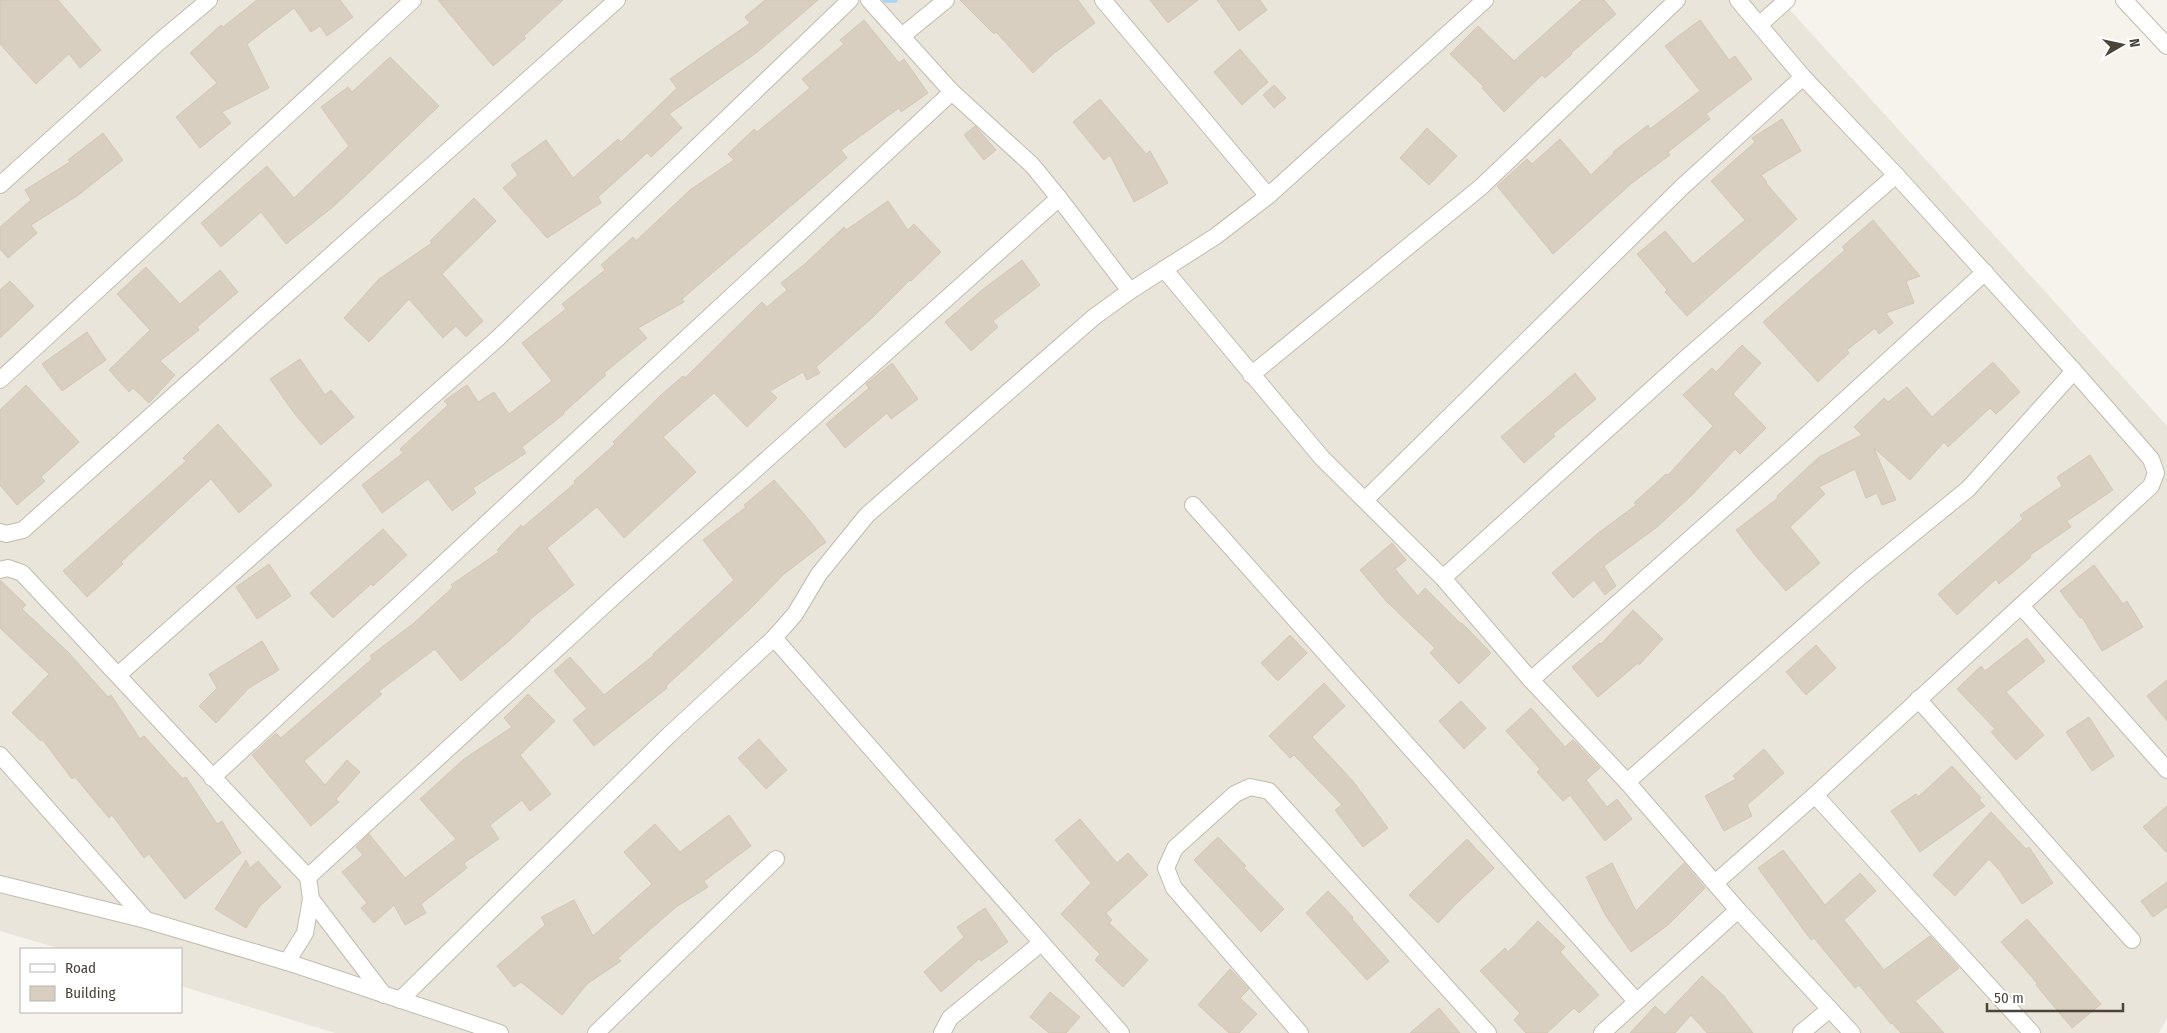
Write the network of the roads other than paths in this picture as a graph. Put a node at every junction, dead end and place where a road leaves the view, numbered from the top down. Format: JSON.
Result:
{"nodes":[{"id":1,"x":209,"y":0,"type":"edge"},
{"id":2,"x":414,"y":0,"type":"edge"},
{"id":3,"x":617,"y":0,"type":"edge"},
{"id":4,"x":850,"y":0,"type":"edge"},
{"id":5,"x":869,"y":0,"type":"edge"},
{"id":6,"x":946,"y":0,"type":"edge"},
{"id":7,"x":1103,"y":0,"type":"edge"},
{"id":8,"x":1485,"y":0,"type":"edge"},
{"id":9,"x":1678,"y":0,"type":"edge"},
{"id":10,"x":1738,"y":0,"type":"edge"},
{"id":11,"x":1787,"y":0,"type":"edge"},
{"id":12,"x":2124,"y":0,"type":"edge"},
{"id":13,"x":1759,"y":24,"type":"junction"},
{"id":14,"x":902,"y":36,"type":"junction"},
{"id":15,"x":2167,"y":46,"type":"edge"},
{"id":16,"x":1803,"y":77,"type":"junction"},
{"id":17,"x":952,"y":92,"type":"junction"},
{"id":18,"x":1896,"y":175,"type":"junction"},
{"id":19,"x":0,"y":185,"type":"edge"},
{"id":20,"x":1268,"y":196,"type":"junction"},
{"id":21,"x":1059,"y":198,"type":"junction"},
{"id":22,"x":1164,"y":269,"type":"junction"},
{"id":23,"x":1985,"y":272,"type":"junction"},
{"id":24,"x":1130,"y":291,"type":"junction"},
{"id":25,"x":2074,"y":371,"type":"junction"},
{"id":26,"x":1251,"y":375,"type":"junction"},
{"id":27,"x":0,"y":380,"type":"edge"},
{"id":28,"x":2162,"y":477,"type":"edge"},
{"id":29,"x":1364,"y":500,"type":"junction"},
{"id":30,"x":1193,"y":505,"type":"dead end"},
{"id":31,"x":0,"y":532,"type":"edge"},
{"id":32,"x":0,"y":570,"type":"edge"},
{"id":33,"x":1443,"y":578,"type":"junction"},
{"id":34,"x":2021,"y":606,"type":"junction"},
{"id":35,"x":774,"y":638,"type":"junction"},
{"id":36,"x":118,"y":675,"type":"junction"},
{"id":37,"x":1531,"y":680,"type":"junction"},
{"id":38,"x":1918,"y":699,"type":"junction"},
{"id":39,"x":0,"y":755,"type":"edge"},
{"id":40,"x":2167,"y":770,"type":"edge"},
{"id":41,"x":212,"y":778,"type":"junction"},
{"id":42,"x":1627,"y":782,"type":"junction"},
{"id":43,"x":1815,"y":795,"type":"junction"},
{"id":44,"x":776,"y":859,"type":"dead end"},
{"id":45,"x":308,"y":877,"type":"junction"},
{"id":46,"x":1716,"y":883,"type":"junction"},
{"id":47,"x":0,"y":884,"type":"edge"},
{"id":48,"x":311,"y":899,"type":"junction"},
{"id":49,"x":1738,"y":910,"type":"junction"},
{"id":50,"x":146,"y":920,"type":"junction"},
{"id":51,"x":2132,"y":940,"type":"dead end"},
{"id":52,"x":1040,"y":943,"type":"junction"},
{"id":53,"x":287,"y":962,"type":"junction"},
{"id":54,"x":384,"y":995,"type":"junction"},
{"id":55,"x":400,"y":1000,"type":"junction"},
{"id":56,"x":1636,"y":1001,"type":"junction"},
{"id":57,"x":1830,"y":1009,"type":"junction"},
{"id":58,"x":944,"y":1032,"type":"edge"},
{"id":59,"x":500,"y":1033,"type":"edge"},
{"id":60,"x":596,"y":1033,"type":"edge"},
{"id":61,"x":1121,"y":1033,"type":"edge"},
{"id":62,"x":1300,"y":1033,"type":"edge"},
{"id":63,"x":1488,"y":1033,"type":"edge"},
{"id":64,"x":1602,"y":1033,"type":"edge"},
{"id":65,"x":1802,"y":1033,"type":"edge"},
{"id":66,"x":1852,"y":1033,"type":"edge"},
{"id":67,"x":2032,"y":1033,"type":"edge"}],
"edges":[{"from":1,"to":19,"type":"street"},
{"from":2,"to":27,"type":"street"},
{"from":3,"to":31,"type":"street"},
{"from":4,"to":36,"type":"street"},
{"from":5,"to":14,"type":"street"},
{"from":6,"to":14,"type":"street"},
{"from":7,"to":20,"type":"street"},
{"from":8,"to":20,"type":"street"},
{"from":9,"to":26,"type":"street"},
{"from":10,"to":13,"type":"street"},
{"from":11,"to":13,"type":"street"},
{"from":12,"to":15,"type":"street"},
{"from":13,"to":16,"type":"street"},
{"from":14,"to":17,"type":"street"},
{"from":16,"to":18,"type":"street"},
{"from":16,"to":29,"type":"street"},
{"from":17,"to":21,"type":"street"},
{"from":17,"to":41,"type":"street"},
{"from":18,"to":23,"type":"street"},
{"from":18,"to":33,"type":"street"},
{"from":20,"to":22,"type":"street"},
{"from":21,"to":24,"type":"street"},
{"from":21,"to":45,"type":"street"},
{"from":22,"to":24,"type":"street"},
{"from":22,"to":26,"type":"street"},
{"from":23,"to":25,"type":"street"},
{"from":23,"to":37,"type":"street"},
{"from":24,"to":35,"type":"street"},
{"from":25,"to":28,"type":"street"},
{"from":25,"to":42,"type":"street"},
{"from":26,"to":29,"type":"street"},
{"from":28,"to":34,"type":"street"},
{"from":29,"to":33,"type":"street"},
{"from":30,"to":56,"type":"street"},
{"from":32,"to":36,"type":"street"},
{"from":33,"to":37,"type":"street"},
{"from":34,"to":38,"type":"street"},
{"from":34,"to":40,"type":"street"},
{"from":35,"to":52,"type":"street"},
{"from":35,"to":55,"type":"street"},
{"from":36,"to":41,"type":"street"},
{"from":37,"to":42,"type":"street"},
{"from":38,"to":43,"type":"street"},
{"from":38,"to":51,"type":"street"},
{"from":39,"to":50,"type":"street"},
{"from":41,"to":45,"type":"street"},
{"from":42,"to":46,"type":"street"},
{"from":43,"to":46,"type":"street"},
{"from":43,"to":67,"type":"street"},
{"from":44,"to":60,"type":"street"},
{"from":45,"to":48,"type":"street"},
{"from":46,"to":49,"type":"street"},
{"from":47,"to":50,"type":"street"},
{"from":48,"to":53,"type":"street"},
{"from":48,"to":54,"type":"street"},
{"from":49,"to":56,"type":"street"},
{"from":49,"to":57,"type":"street"},
{"from":50,"to":53,"type":"street"},
{"from":52,"to":58,"type":"street"},
{"from":52,"to":61,"type":"street"},
{"from":53,"to":54,"type":"street"},
{"from":54,"to":55,"type":"street"},
{"from":55,"to":59,"type":"street"},
{"from":56,"to":64,"type":"street"},
{"from":57,"to":65,"type":"street"},
{"from":57,"to":66,"type":"street"},
{"from":62,"to":63,"type":"street"}]}
